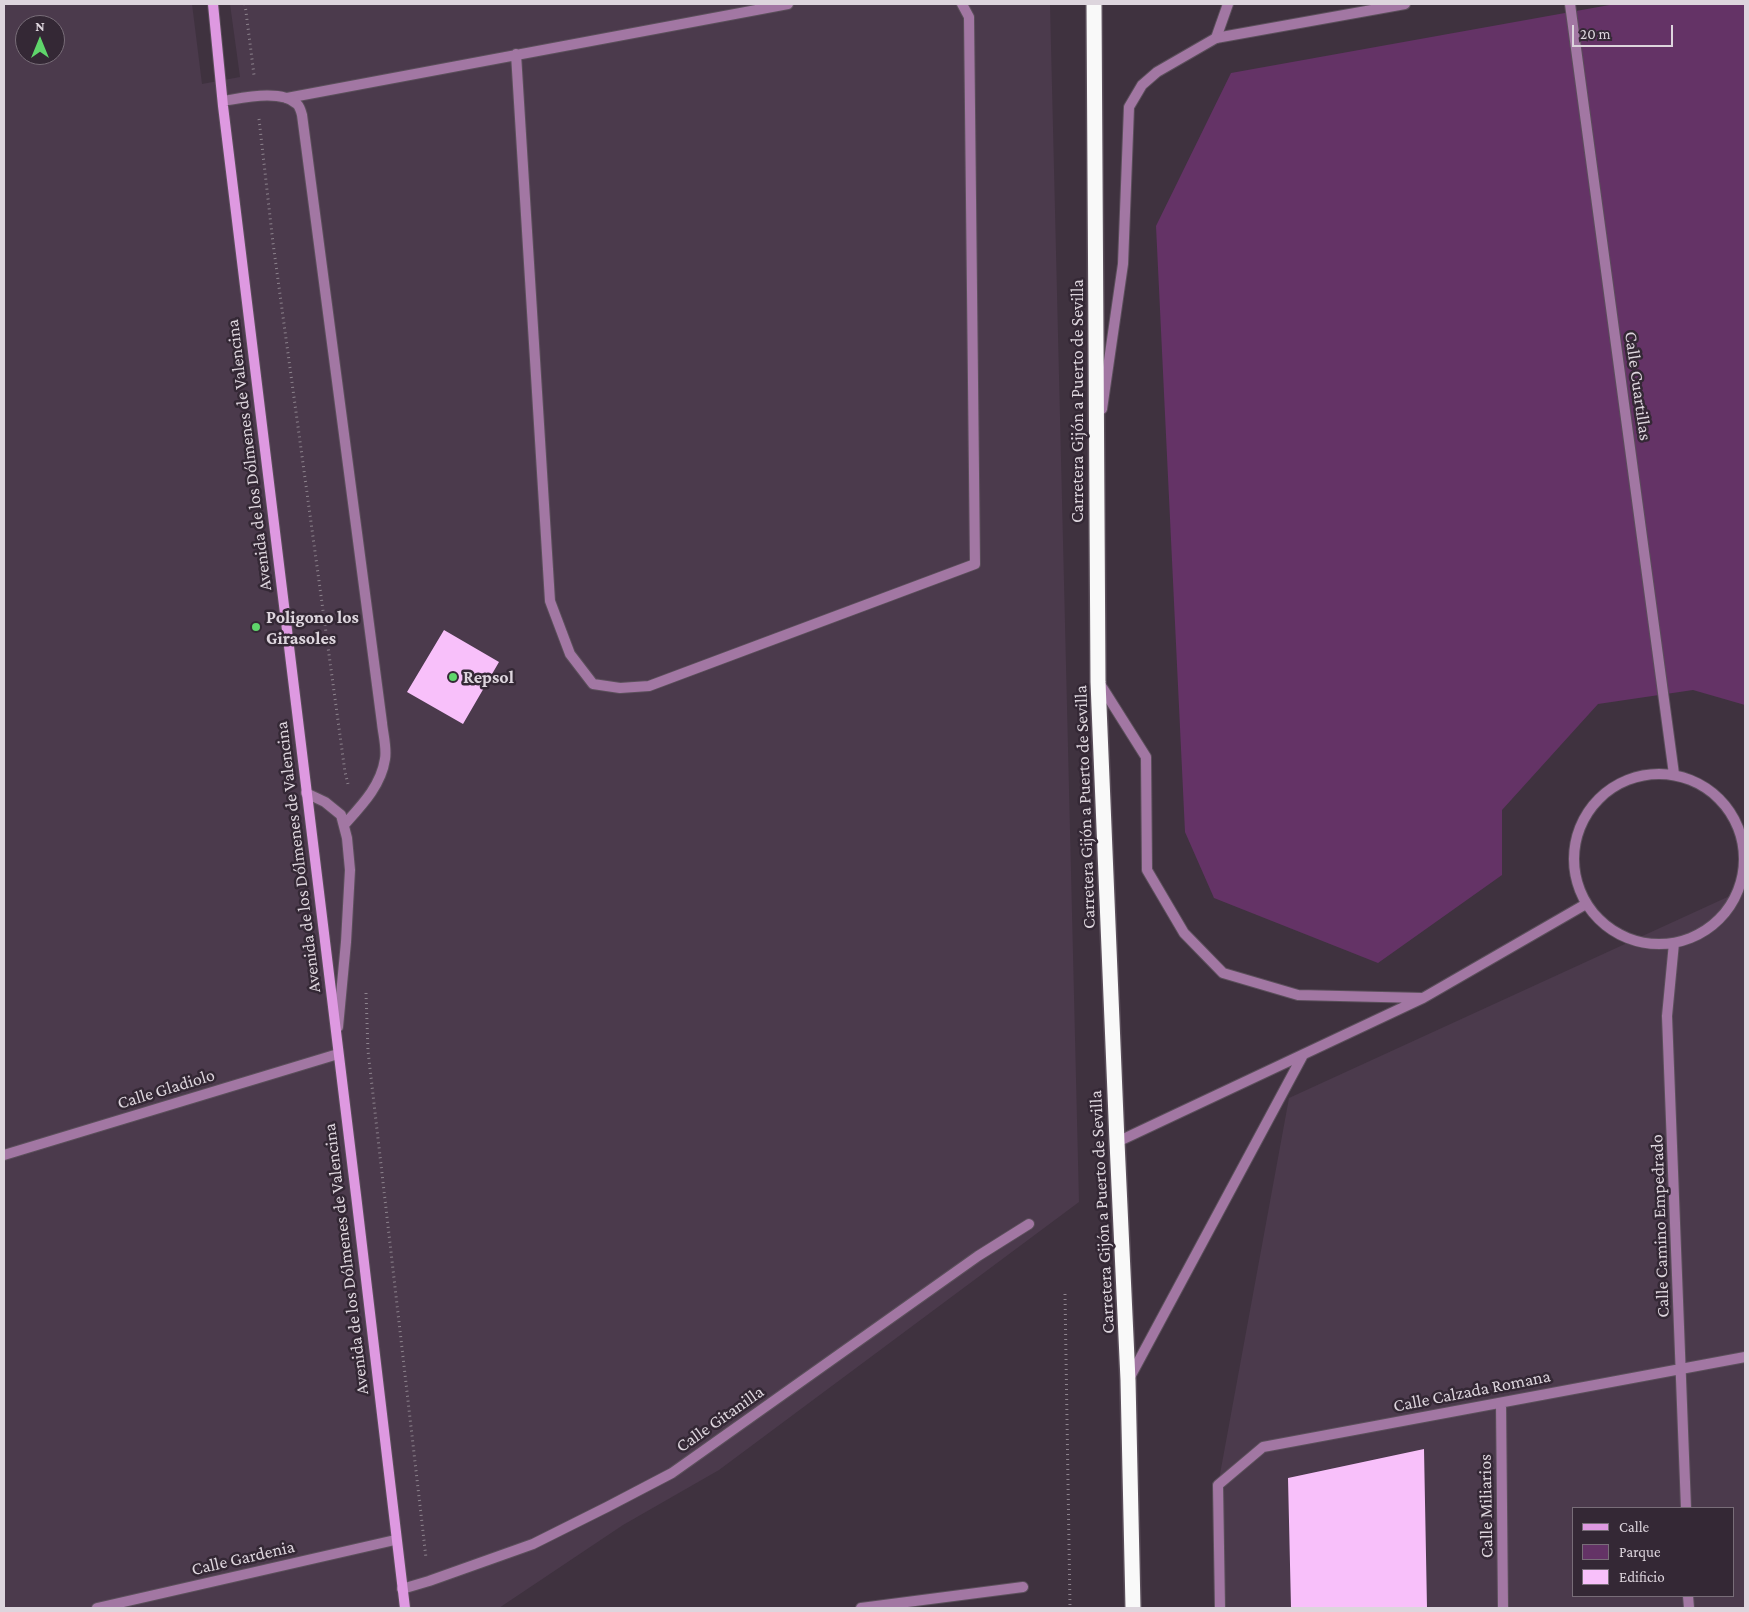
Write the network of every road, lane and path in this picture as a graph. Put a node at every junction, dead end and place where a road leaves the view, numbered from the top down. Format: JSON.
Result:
{"nodes":[{"id":1,"x":213,"y":4,"type":"edge"},
{"id":2,"x":788,"y":4,"type":"edge"},
{"id":3,"x":962,"y":4,"type":"edge"},
{"id":4,"x":1094,"y":4,"type":"edge"},
{"id":5,"x":1228,"y":4,"type":"edge"},
{"id":6,"x":1405,"y":4,"type":"edge"},
{"id":7,"x":1570,"y":4,"type":"edge"},
{"id":8,"x":1216,"y":38,"type":"junction"},
{"id":9,"x":516,"y":54,"type":"junction"},
{"id":10,"x":287,"y":98,"type":"junction"},
{"id":11,"x":223,"y":101,"type":"junction"},
{"id":12,"x":1096,"y":445,"type":"junction"},
{"id":13,"x":1098,"y":682,"type":"junction"},
{"id":14,"x":1674,"y":774,"type":"junction"},
{"id":15,"x":306,"y":793,"type":"junction"},
{"id":16,"x":344,"y":825,"type":"junction"},
{"id":17,"x":1743,"y":830,"type":"edge"},
{"id":18,"x":1586,"y":904,"type":"junction"},
{"id":19,"x":1674,"y":943,"type":"junction"},
{"id":20,"x":1423,"y":998,"type":"junction"},
{"id":21,"x":337,"y":1049,"type":"junction"},
{"id":22,"x":1303,"y":1055,"type":"junction"},
{"id":23,"x":1117,"y":1142,"type":"junction"},
{"id":24,"x":4,"y":1155,"type":"edge"},
{"id":25,"x":1029,"y":1224,"type":"dead end"},
{"id":26,"x":1065,"y":1294,"type":"dead end"},
{"id":27,"x":1745,"y":1356,"type":"edge"},
{"id":28,"x":1682,"y":1368,"type":"junction"},
{"id":29,"x":1128,"y":1380,"type":"junction"},
{"id":30,"x":1501,"y":1402,"type":"junction"},
{"id":31,"x":1686,"y":1507,"type":"edge"},
{"id":32,"x":396,"y":1540,"type":"junction"},
{"id":33,"x":1023,"y":1587,"type":"dead end"},
{"id":34,"x":402,"y":1589,"type":"junction"},
{"id":35,"x":97,"y":1608,"type":"edge"},
{"id":36,"x":405,"y":1608,"type":"edge"},
{"id":37,"x":861,"y":1608,"type":"edge"},
{"id":38,"x":1070,"y":1608,"type":"edge"},
{"id":39,"x":1133,"y":1608,"type":"edge"},
{"id":40,"x":1220,"y":1608,"type":"edge"},
{"id":41,"x":1503,"y":1608,"type":"edge"}],
"edges":[{"from":1,"to":11,"type":"main road","name":"Avenida de los Dólmenes de Valencina"},
{"from":2,"to":9,"type":"street"},
{"from":3,"to":9,"type":"street"},
{"from":4,"to":12,"type":"highway","name":"Carretera Gijón a Puerto de Sevilla"},
{"from":5,"to":8,"type":"street"},
{"from":6,"to":8,"type":"street"},
{"from":7,"to":14,"type":"street","name":"Calle Cuartillas"},
{"from":8,"to":12,"type":"street"},
{"from":9,"to":10,"type":"street"},
{"from":10,"to":11,"type":"street"},
{"from":10,"to":16,"type":"street"},
{"from":11,"to":15,"type":"main road","name":"Avenida de los Dólmenes de Valencina"},
{"from":12,"to":13,"type":"highway","name":"Carretera Gijón a Puerto de Sevilla"},
{"from":13,"to":20,"type":"street"},
{"from":13,"to":23,"type":"highway","name":"Carretera Gijón a Puerto de Sevilla"},
{"from":14,"to":17,"type":"street"},
{"from":14,"to":18,"type":"street"},
{"from":15,"to":16,"type":"street"},
{"from":15,"to":21,"type":"main road","name":"Avenida de los Dólmenes de Valencina"},
{"from":16,"to":21,"type":"street"},
{"from":17,"to":19,"type":"street"},
{"from":18,"to":19,"type":"street"},
{"from":18,"to":20,"type":"street"},
{"from":19,"to":28,"type":"street","name":"Calle Camino Empedrado"},
{"from":20,"to":22,"type":"street"},
{"from":21,"to":24,"type":"street","name":"Calle Gladiolo"},
{"from":21,"to":32,"type":"main road","name":"Avenida de los Dólmenes de Valencina"},
{"from":22,"to":23,"type":"street"},
{"from":22,"to":29,"type":"street"},
{"from":23,"to":29,"type":"highway","name":"Carretera Gijón a Puerto de Sevilla"},
{"from":25,"to":34,"type":"street","name":"Calle Gitanilla"},
{"from":26,"to":38,"type":"path"},
{"from":27,"to":28,"type":"street","name":"Calle Calzada Romana"},
{"from":28,"to":30,"type":"street","name":"Calle Calzada Romana"},
{"from":28,"to":31,"type":"street","name":"Calle Camino Empedrado"},
{"from":29,"to":39,"type":"highway","name":"Carretera Gijón a Puerto de Sevilla"},
{"from":30,"to":40,"type":"street","name":"Calle Calzada Romana"},
{"from":30,"to":41,"type":"street","name":"Calle Miliarios"},
{"from":32,"to":34,"type":"main road","name":"Avenida de los Dólmenes de Valencina"},
{"from":32,"to":35,"type":"street","name":"Calle Gardenia"},
{"from":33,"to":37,"type":"street"},
{"from":34,"to":36,"type":"main road","name":"Avenida de los Dólmenes de Valencina"}]}
